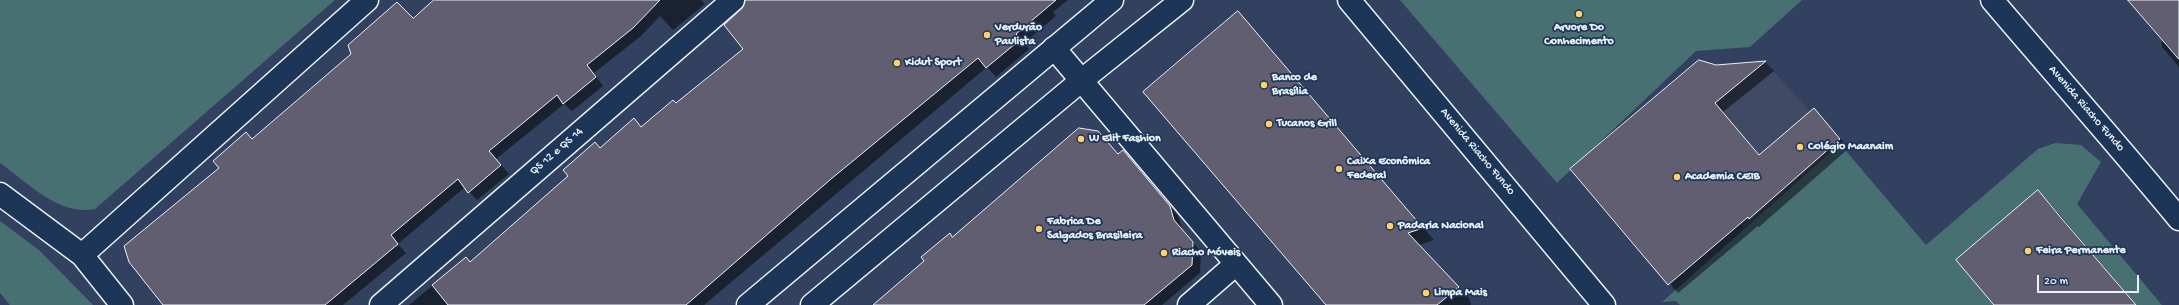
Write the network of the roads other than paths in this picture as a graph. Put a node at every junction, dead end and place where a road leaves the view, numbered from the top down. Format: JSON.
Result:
{"nodes":[{"id":1,"x":367,"y":0,"type":"edge"},
{"id":2,"x":733,"y":0,"type":"edge"},
{"id":3,"x":1112,"y":0,"type":"edge"},
{"id":4,"x":1182,"y":0,"type":"edge"},
{"id":5,"x":1349,"y":0,"type":"edge"},
{"id":6,"x":1992,"y":0,"type":"edge"},
{"id":7,"x":1054,"y":48,"type":"junction"},
{"id":8,"x":1082,"y":80,"type":"junction"},
{"id":9,"x":0,"y":194,"type":"edge"},
{"id":10,"x":2179,"y":219,"type":"edge"},
{"id":11,"x":82,"y":255,"type":"junction"},
{"id":12,"x":1236,"y":264,"type":"junction"},
{"id":13,"x":122,"y":305,"type":"edge"},
{"id":14,"x":381,"y":305,"type":"edge"},
{"id":15,"x":748,"y":305,"type":"edge"},
{"id":16,"x":812,"y":305,"type":"edge"},
{"id":17,"x":1189,"y":305,"type":"edge"},
{"id":18,"x":1271,"y":305,"type":"edge"},
{"id":19,"x":1604,"y":305,"type":"edge"}],
"edges":[{"from":1,"to":11,"type":"street"},
{"from":2,"to":14,"type":"street","name":"QS 12 e QS 14"},
{"from":3,"to":7,"type":"street"},
{"from":4,"to":8,"type":"street"},
{"from":5,"to":19,"type":"street","name":"Avenida Riacho Fundo"},
{"from":6,"to":10,"type":"street","name":"Avenida Riacho Fundo"},
{"from":7,"to":8,"type":"street"},
{"from":7,"to":15,"type":"street"},
{"from":8,"to":12,"type":"street"},
{"from":8,"to":16,"type":"street"},
{"from":9,"to":11,"type":"street"},
{"from":11,"to":13,"type":"street"},
{"from":12,"to":17,"type":"street"},
{"from":12,"to":18,"type":"street"}]}
